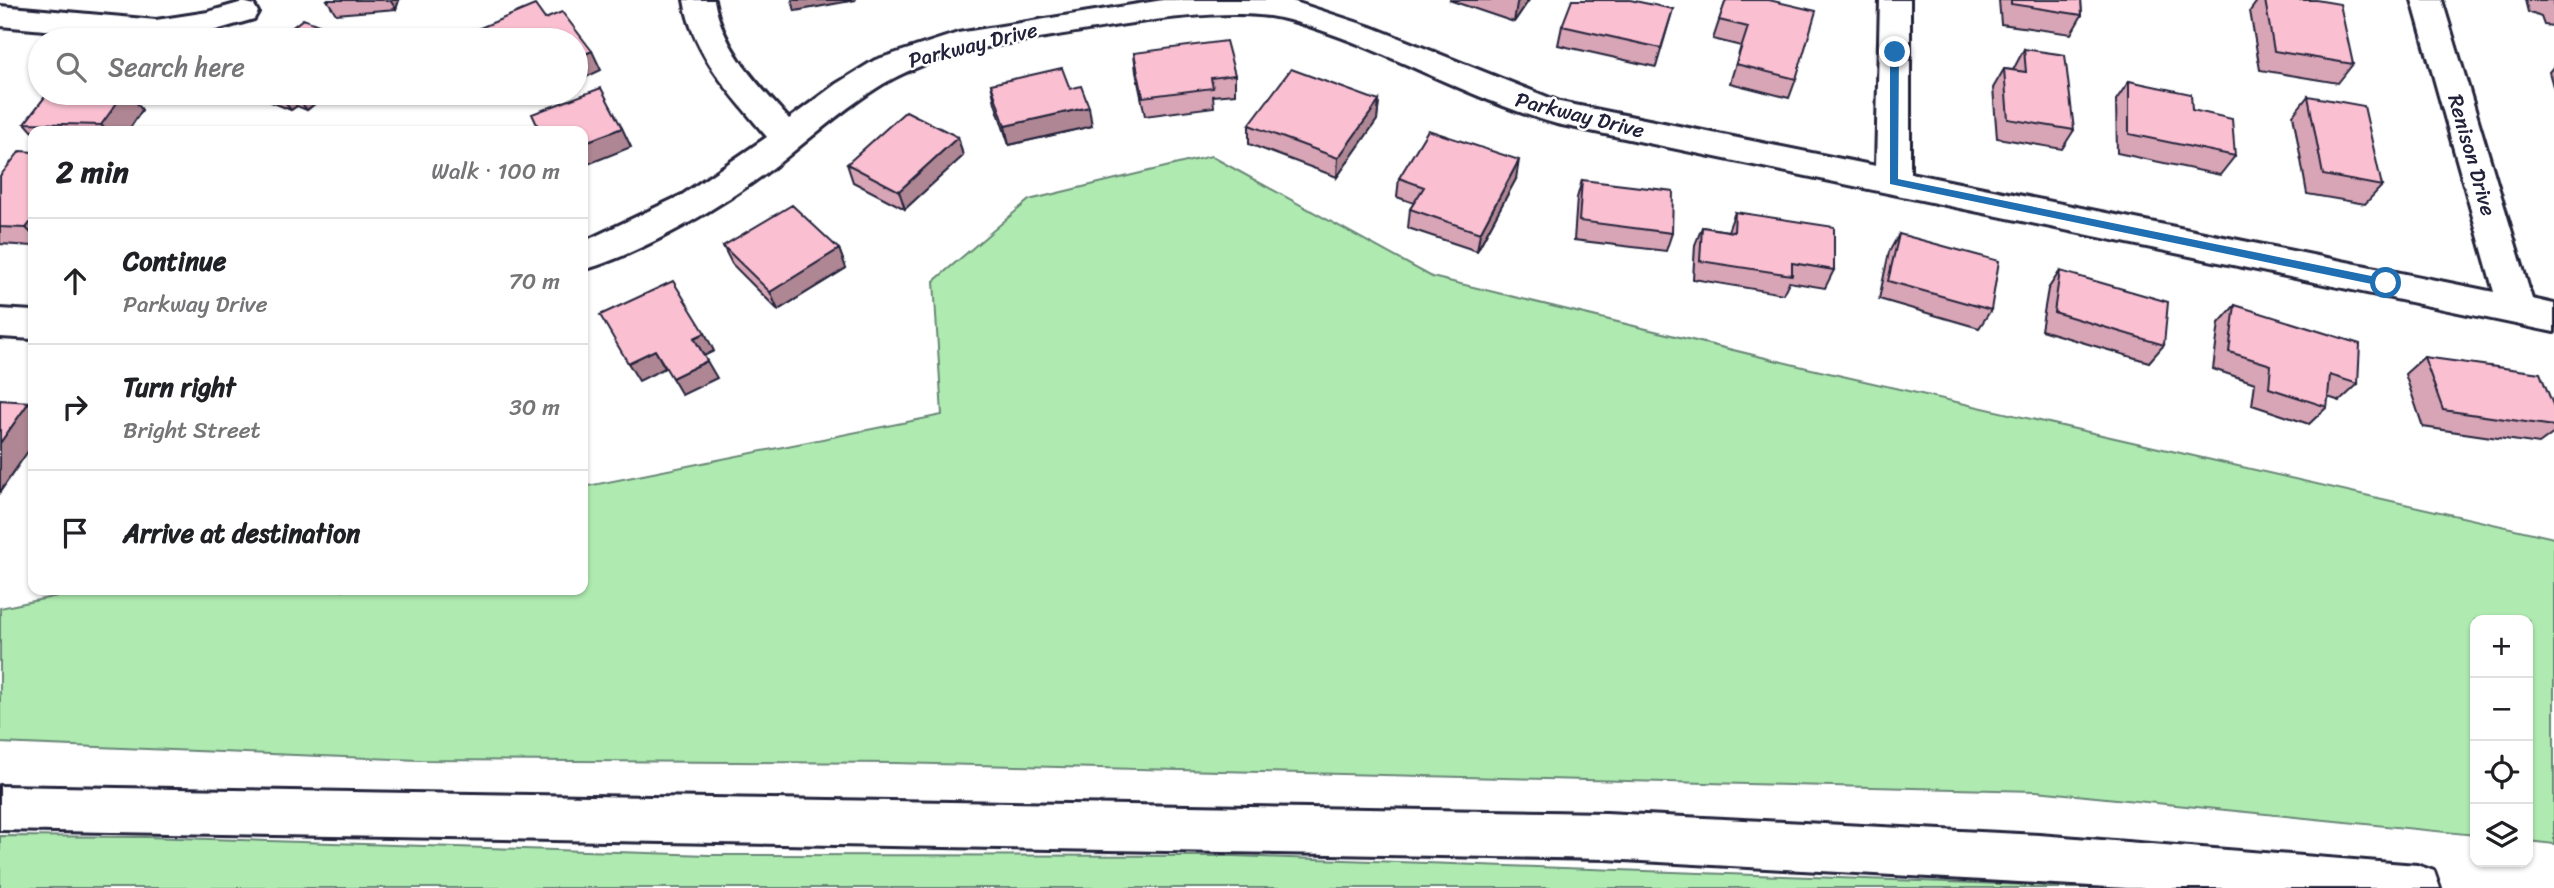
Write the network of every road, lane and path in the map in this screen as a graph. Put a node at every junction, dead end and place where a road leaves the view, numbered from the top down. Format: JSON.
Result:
{"nodes":[{"id":1,"x":699,"y":0,"type":"edge"},
{"id":2,"x":1895,"y":0,"type":"edge"},
{"id":3,"x":2427,"y":0,"type":"edge"},
{"id":4,"x":1134,"y":6,"type":"edge"},
{"id":5,"x":243,"y":12,"type":"dead end"},
{"id":6,"x":0,"y":16,"type":"edge"},
{"id":7,"x":134,"y":28,"type":"edge"},
{"id":8,"x":169,"y":28,"type":"edge"},
{"id":9,"x":787,"y":139,"type":"junction"},
{"id":10,"x":1893,"y":181,"type":"junction"},
{"id":11,"x":588,"y":255,"type":"edge"},
{"id":12,"x":2517,"y":310,"type":"junction"},
{"id":13,"x":2554,"y":318,"type":"edge"},
{"id":14,"x":0,"y":323,"type":"edge"},
{"id":15,"x":28,"y":325,"type":"edge"},
{"id":16,"x":0,"y":808,"type":"edge"},
{"id":17,"x":2417,"y":888,"type":"edge"}],
"edges":[{"from":1,"to":9,"type":"main road"},
{"from":2,"to":10,"type":"main road"},
{"from":3,"to":12,"type":"main road","name":"Renison Drive"},
{"from":4,"to":9,"type":"main road","name":"Parkway Drive"},
{"from":4,"to":10,"type":"main road","name":"Parkway Drive"},
{"from":5,"to":8,"type":"main road"},
{"from":6,"to":7,"type":"main road"},
{"from":9,"to":11,"type":"main road","name":"Parkway Drive"},
{"from":10,"to":12,"type":"main road","name":"Parkway Drive"},
{"from":12,"to":13,"type":"main road","name":"Parkway Drive"},
{"from":14,"to":15,"type":"main road"},
{"from":16,"to":17,"type":"main road"}]}
